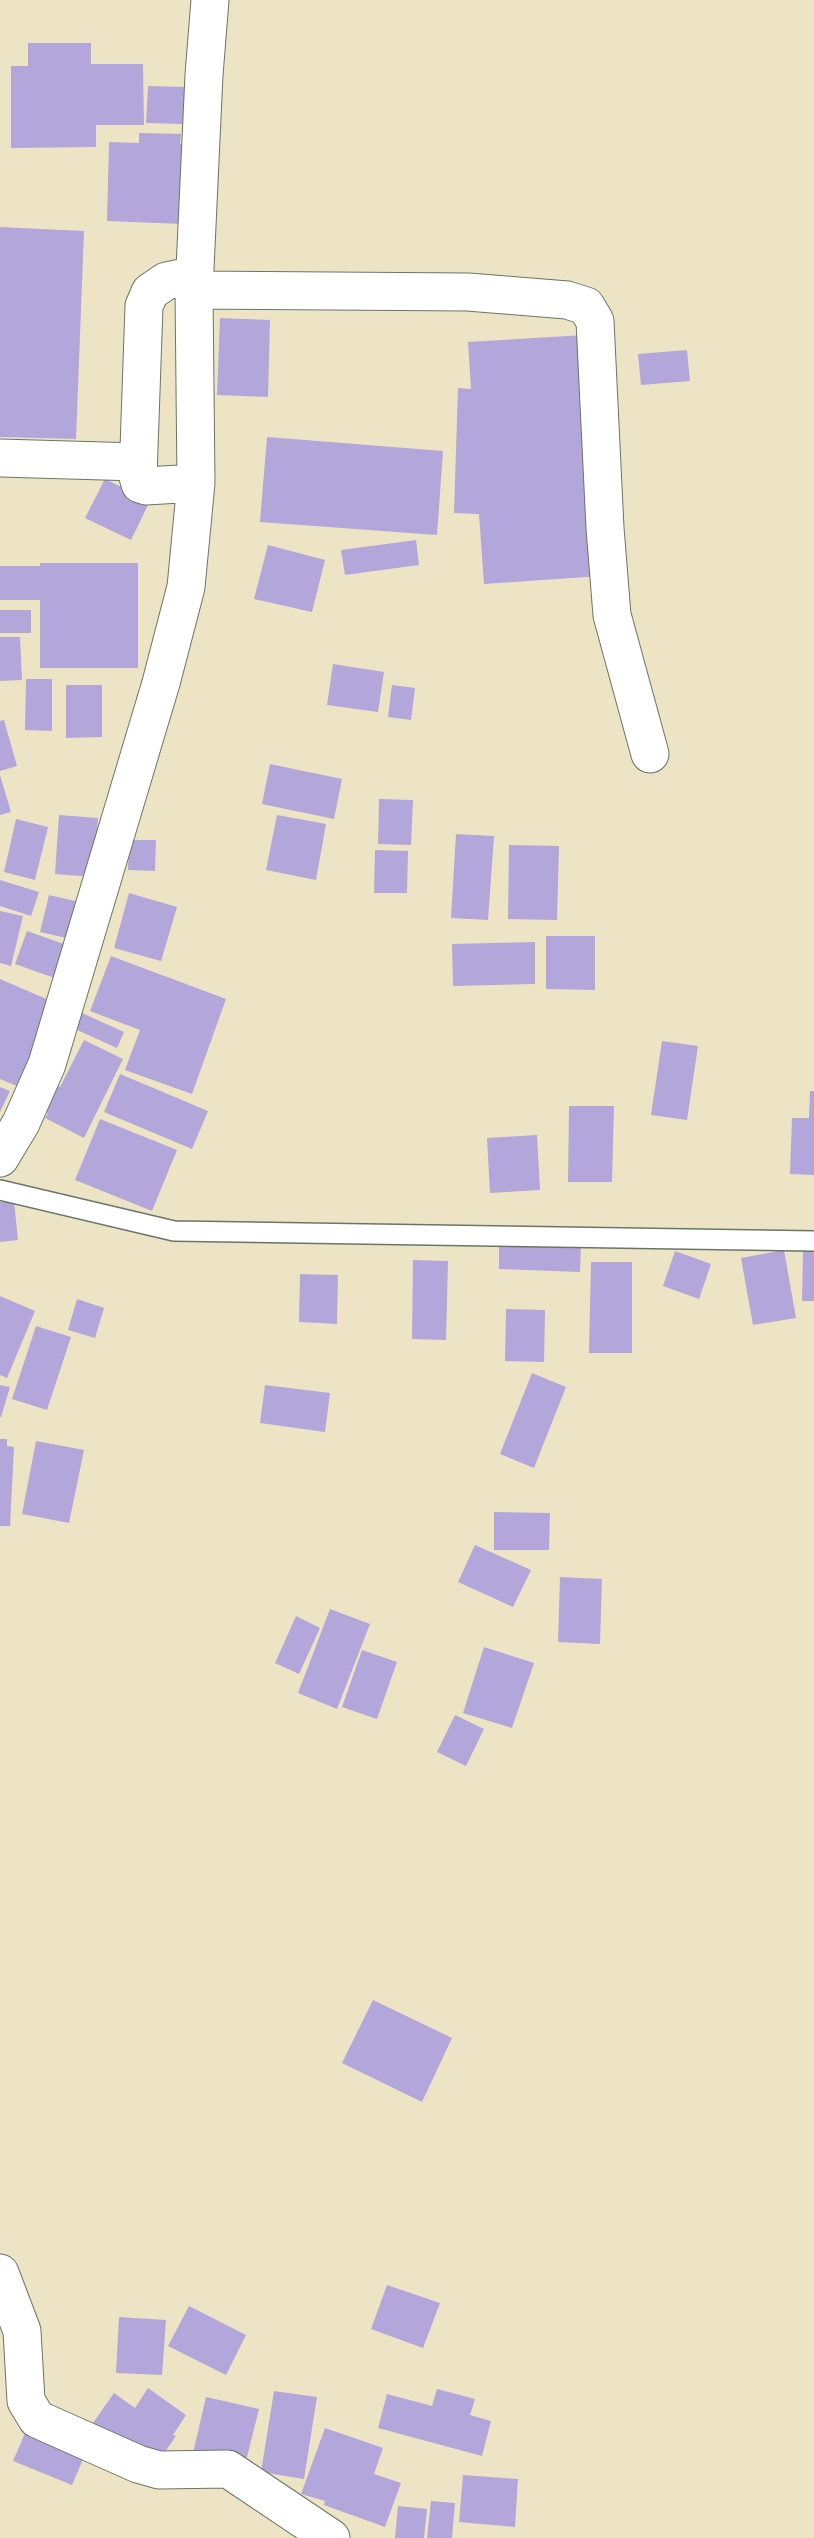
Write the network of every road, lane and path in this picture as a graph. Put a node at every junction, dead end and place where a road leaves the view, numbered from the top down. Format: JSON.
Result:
{"nodes":[{"id":1,"x":210,"y":0,"type":"edge"},
{"id":2,"x":195,"y":283,"type":"junction"},
{"id":3,"x":0,"y":458,"type":"edge"},
{"id":4,"x":138,"y":461,"type":"junction"},
{"id":5,"x":196,"y":483,"type":"junction"},
{"id":6,"x":650,"y":754,"type":"dead end"},
{"id":7,"x":0,"y":1158,"type":"edge"},
{"id":8,"x":0,"y":1190,"type":"edge"},
{"id":9,"x":814,"y":1241,"type":"edge"},
{"id":10,"x":0,"y":2273,"type":"edge"},
{"id":11,"x":331,"y":2538,"type":"edge"}],
"edges":[{"from":1,"to":2,"type":"street"},
{"from":2,"to":4,"type":"street"},
{"from":2,"to":5,"type":"street"},
{"from":2,"to":6,"type":"street"},
{"from":3,"to":4,"type":"street"},
{"from":4,"to":5,"type":"street"},
{"from":5,"to":7,"type":"street"},
{"from":8,"to":9,"type":"lane"},
{"from":10,"to":11,"type":"street"}]}
